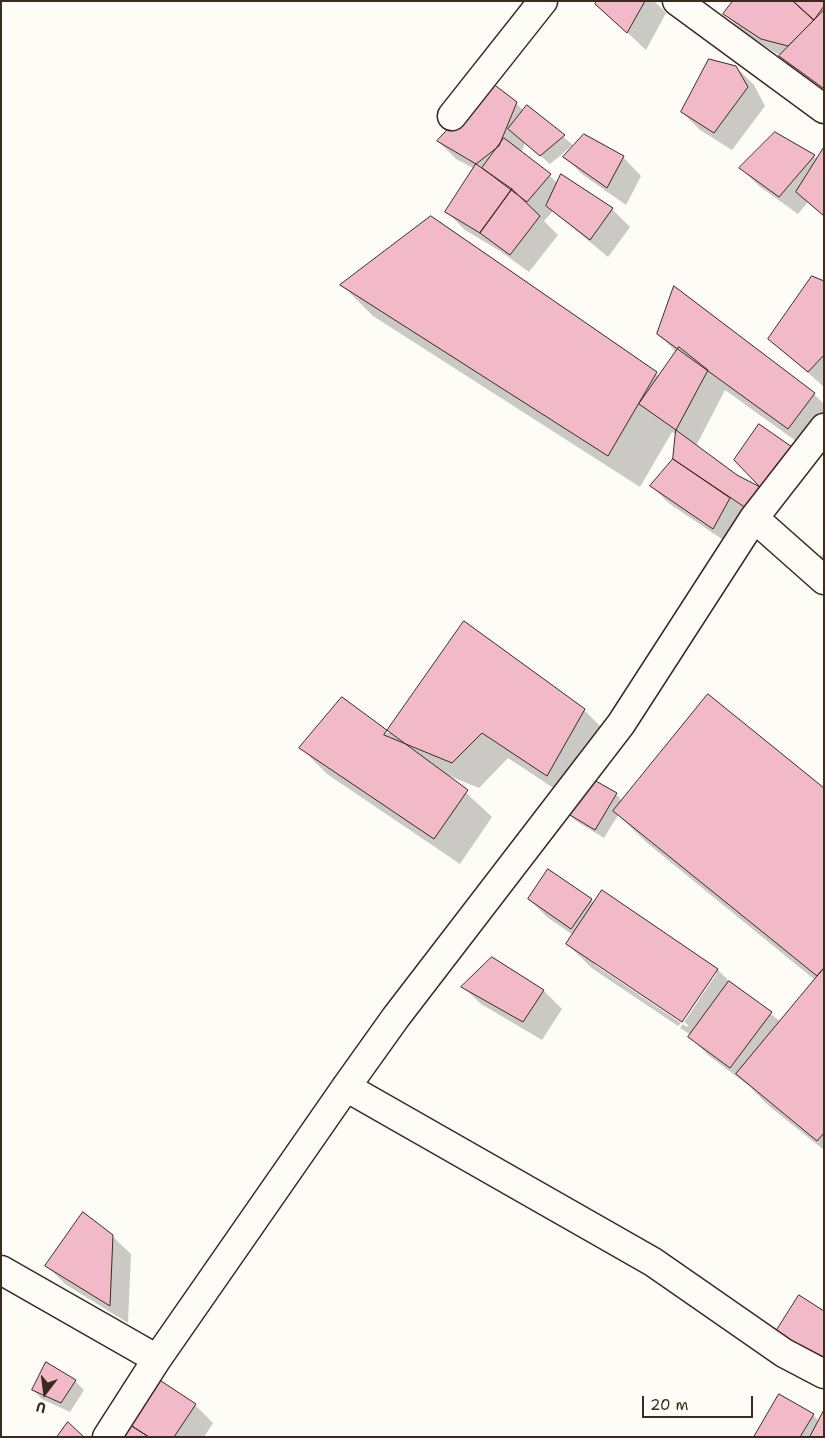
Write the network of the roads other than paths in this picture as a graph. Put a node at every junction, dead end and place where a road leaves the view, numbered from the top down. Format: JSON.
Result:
{"nodes":[{"id":1,"x":544,"y":1,"type":"edge"},
{"id":2,"x":677,"y":1,"type":"edge"},
{"id":3,"x":824,"y":110,"type":"edge"},
{"id":4,"x":452,"y":116,"type":"dead end"},
{"id":5,"x":824,"y":428,"type":"edge"},
{"id":6,"x":754,"y":518,"type":"junction"},
{"id":7,"x":824,"y":580,"type":"edge"},
{"id":8,"x":346,"y":1087,"type":"junction"},
{"id":9,"x":1,"y":1270,"type":"edge"},
{"id":10,"x":157,"y":1359,"type":"junction"},
{"id":11,"x":824,"y":1374,"type":"edge"},
{"id":12,"x":107,"y":1437,"type":"edge"}],
"edges":[{"from":1,"to":4,"type":"street"},
{"from":2,"to":3,"type":"street"},
{"from":5,"to":6,"type":"street"},
{"from":6,"to":7,"type":"street"},
{"from":6,"to":8,"type":"street"},
{"from":8,"to":10,"type":"street"},
{"from":8,"to":11,"type":"street"},
{"from":9,"to":10,"type":"street"},
{"from":10,"to":12,"type":"street"}]}
